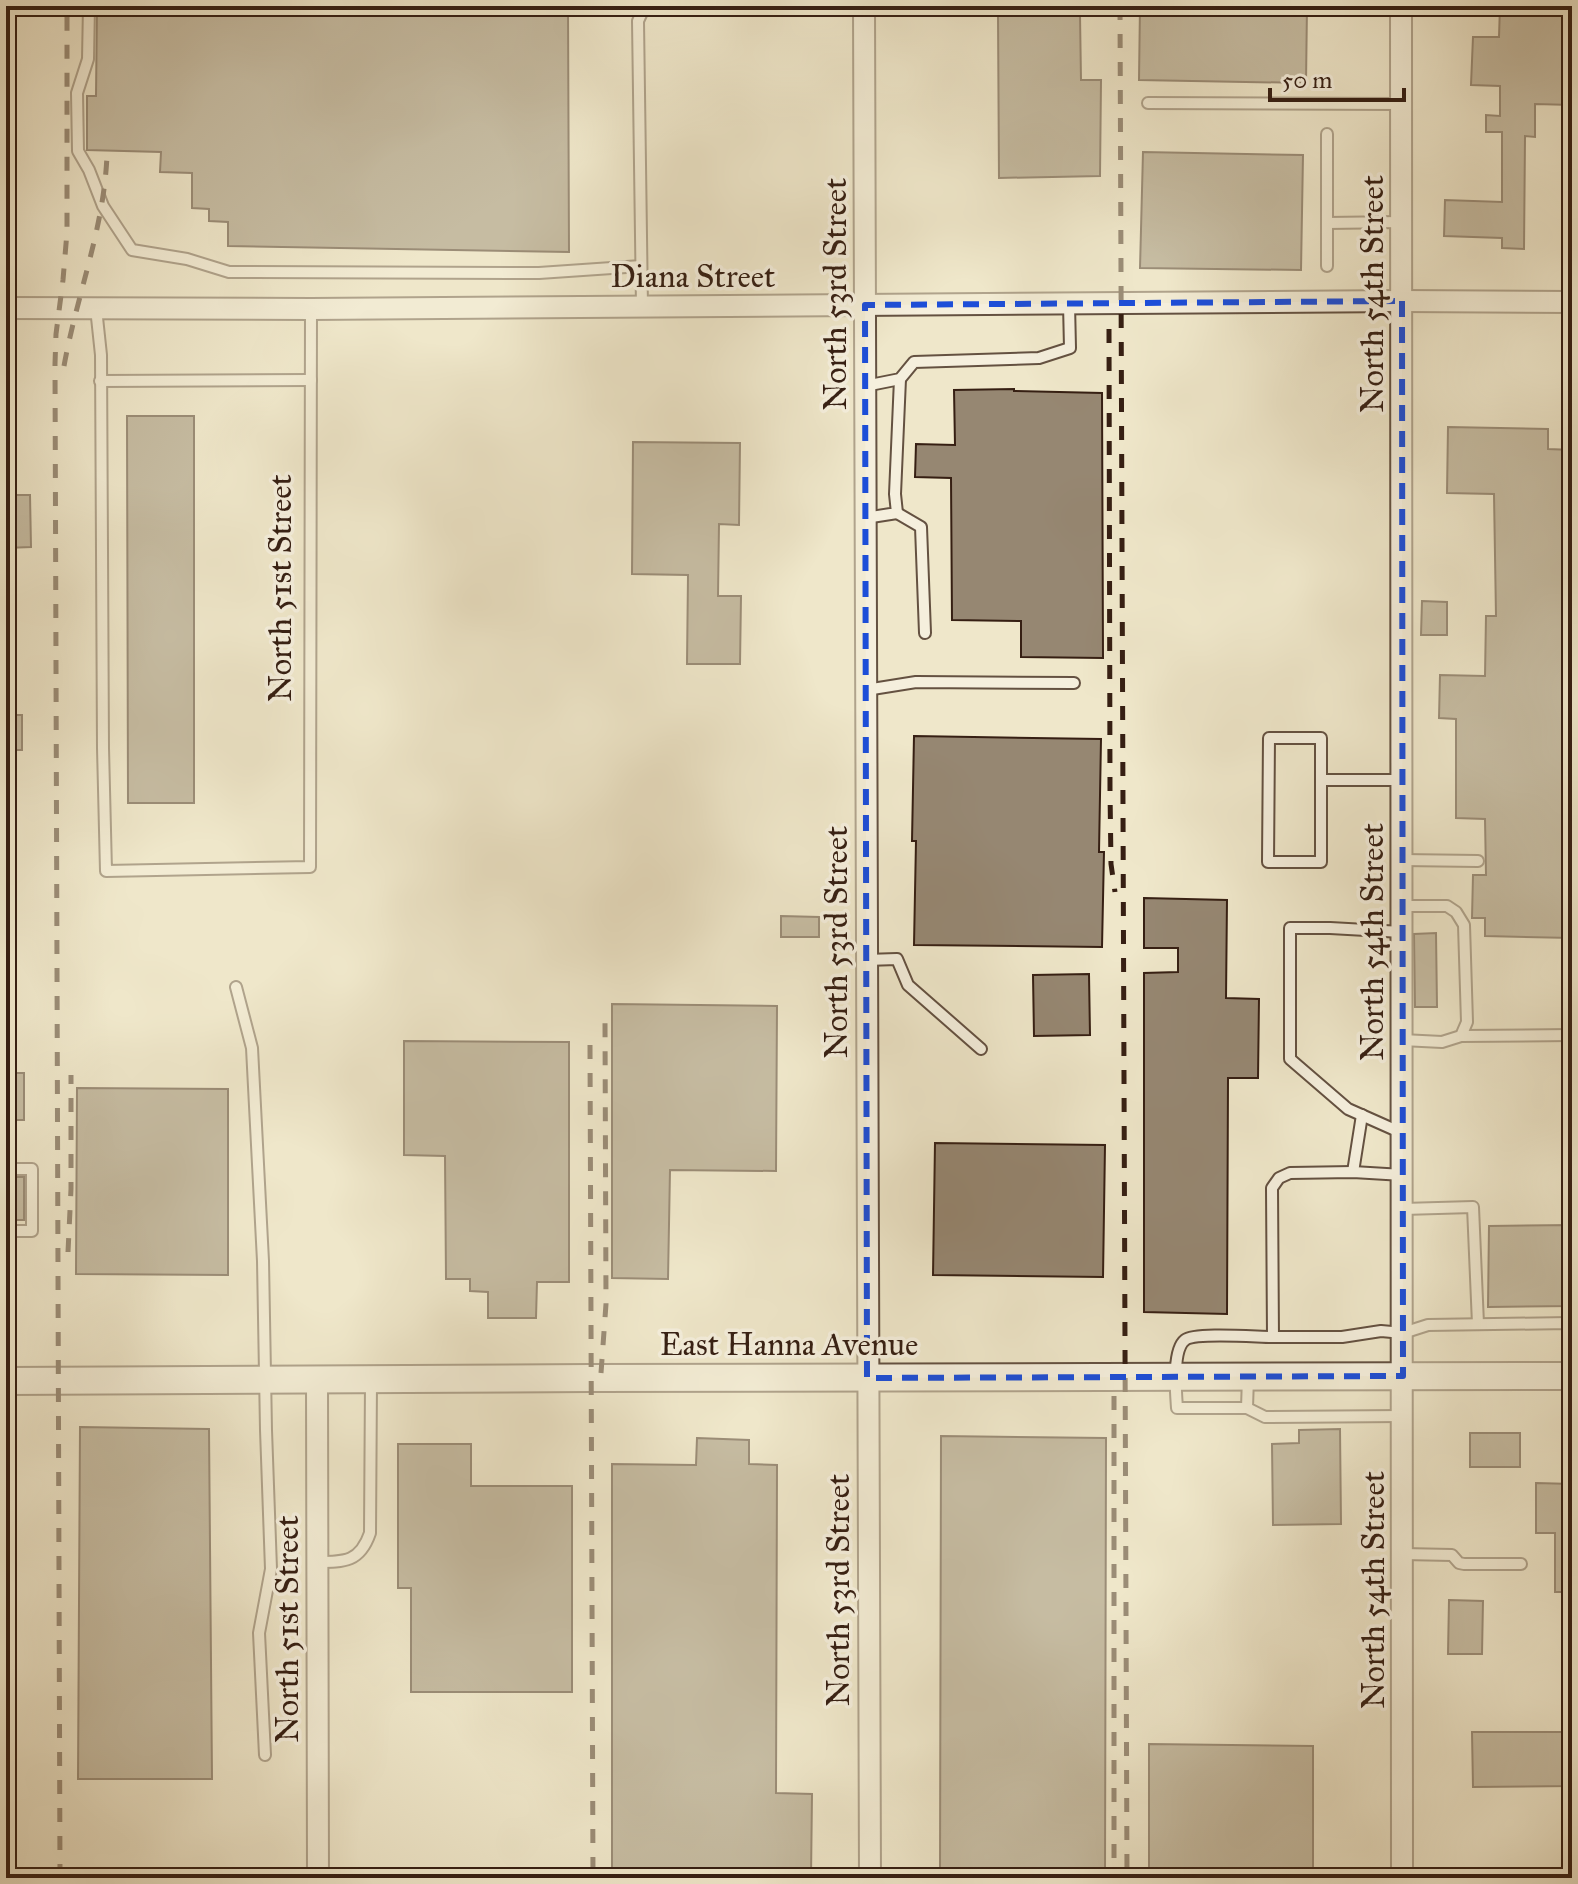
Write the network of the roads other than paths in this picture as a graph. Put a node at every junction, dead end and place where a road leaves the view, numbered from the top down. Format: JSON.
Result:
{"nodes":[{"id":1,"x":89,"y":6,"type":"edge"},
{"id":2,"x":645,"y":6,"type":"edge"},
{"id":3,"x":864,"y":6,"type":"edge"},
{"id":4,"x":1401,"y":6,"type":"edge"},
{"id":5,"x":1148,"y":103,"type":"dead end"},
{"id":6,"x":1401,"y":104,"type":"junction"},
{"id":7,"x":1327,"y":134,"type":"dead end"},
{"id":8,"x":1402,"y":222,"type":"junction"},
{"id":9,"x":1327,"y":223,"type":"junction"},
{"id":10,"x":641,"y":266,"type":"junction"},
{"id":11,"x":1327,"y":266,"type":"dead end"},
{"id":12,"x":1402,"y":301,"type":"junction"},
{"id":13,"x":1572,"y":302,"type":"edge"},
{"id":14,"x":1069,"y":304,"type":"junction"},
{"id":15,"x":865,"y":305,"type":"junction"},
{"id":16,"x":642,"y":307,"type":"junction"},
{"id":17,"x":6,"y":308,"type":"edge"},
{"id":18,"x":96,"y":308,"type":"junction"},
{"id":19,"x":311,"y":309,"type":"junction"},
{"id":20,"x":900,"y":379,"type":"junction"},
{"id":21,"x":311,"y":380,"type":"junction"},
{"id":22,"x":100,"y":381,"type":"junction"},
{"id":23,"x":865,"y":386,"type":"junction"},
{"id":24,"x":897,"y":513,"type":"junction"},
{"id":25,"x":865,"y":518,"type":"junction"},
{"id":26,"x":925,"y":633,"type":"dead end"},
{"id":27,"x":1074,"y":683,"type":"dead end"},
{"id":28,"x":866,"y":690,"type":"junction"},
{"id":29,"x":1321,"y":780,"type":"junction"},
{"id":30,"x":1402,"y":780,"type":"junction"},
{"id":31,"x":1402,"y":860,"type":"junction"},
{"id":32,"x":1478,"y":861,"type":"dead end"},
{"id":33,"x":1402,"y":906,"type":"junction"},
{"id":34,"x":1402,"y":932,"type":"junction"},
{"id":35,"x":866,"y":960,"type":"junction"},
{"id":36,"x":236,"y":987,"type":"dead end"},
{"id":37,"x":1572,"y":1035,"type":"edge"},
{"id":38,"x":1461,"y":1036,"type":"junction"},
{"id":39,"x":1402,"y":1040,"type":"junction"},
{"id":40,"x":981,"y":1049,"type":"dead end"},
{"id":41,"x":1362,"y":1115,"type":"junction"},
{"id":42,"x":1402,"y":1133,"type":"junction"},
{"id":43,"x":6,"y":1169,"type":"edge"},
{"id":44,"x":1353,"y":1172,"type":"junction"},
{"id":45,"x":1403,"y":1175,"type":"junction"},
{"id":46,"x":1403,"y":1209,"type":"junction"},
{"id":47,"x":6,"y":1231,"type":"edge"},
{"id":48,"x":1478,"y":1324,"type":"junction"},
{"id":49,"x":1403,"y":1333,"type":"junction"},
{"id":50,"x":1273,"y":1337,"type":"junction"},
{"id":51,"x":1403,"y":1376,"type":"junction"},
{"id":52,"x":1571,"y":1376,"type":"edge"},
{"id":53,"x":1248,"y":1377,"type":"junction"},
{"id":54,"x":867,"y":1378,"type":"junction"},
{"id":55,"x":1175,"y":1378,"type":"junction"},
{"id":56,"x":371,"y":1380,"type":"junction"},
{"id":57,"x":6,"y":1381,"type":"edge"},
{"id":58,"x":266,"y":1381,"type":"junction"},
{"id":59,"x":317,"y":1381,"type":"junction"},
{"id":60,"x":1247,"y":1408,"type":"junction"},
{"id":61,"x":1403,"y":1416,"type":"junction"},
{"id":62,"x":1403,"y":1554,"type":"junction"},
{"id":63,"x":317,"y":1562,"type":"junction"},
{"id":64,"x":1521,"y":1564,"type":"dead end"},
{"id":65,"x":265,"y":1755,"type":"dead end"},
{"id":66,"x":318,"y":1878,"type":"edge"},
{"id":67,"x":870,"y":1878,"type":"edge"},
{"id":68,"x":1402,"y":1878,"type":"edge"}],
"edges":[{"from":1,"to":10,"type":"lane"},
{"from":2,"to":10,"type":"lane"},
{"from":3,"to":15,"type":"street","name":"North 53rd Street"},
{"from":4,"to":6,"type":"street","name":"North 54th Street"},
{"from":5,"to":6,"type":"lane"},
{"from":6,"to":8,"type":"street","name":"North 54th Street"},
{"from":7,"to":9,"type":"lane"},
{"from":8,"to":9,"type":"lane"},
{"from":8,"to":12,"type":"street","name":"North 54th Street"},
{"from":9,"to":11,"type":"lane"},
{"from":10,"to":16,"type":"lane"},
{"from":12,"to":13,"type":"street","name":"Diana Street"},
{"from":12,"to":14,"type":"street","name":"Diana Street"},
{"from":12,"to":30,"type":"street","name":"North 54th Street"},
{"from":14,"to":15,"type":"street","name":"Diana Street"},
{"from":14,"to":20,"type":"lane"},
{"from":15,"to":16,"type":"street","name":"Diana Street"},
{"from":15,"to":23,"type":"street","name":"North 53rd Street"},
{"from":16,"to":19,"type":"street","name":"Diana Street"},
{"from":17,"to":18,"type":"street","name":"Diana Street"},
{"from":18,"to":19,"type":"street","name":"Diana Street"},
{"from":18,"to":22,"type":"lane"},
{"from":19,"to":21,"type":"lane","name":"North 51st Street"},
{"from":20,"to":23,"type":"lane"},
{"from":20,"to":24,"type":"lane"},
{"from":21,"to":22,"type":"lane"},
{"from":21,"to":22,"type":"lane","name":"North 51st Street"},
{"from":23,"to":25,"type":"street","name":"North 53rd Street"},
{"from":24,"to":25,"type":"lane"},
{"from":24,"to":26,"type":"lane"},
{"from":25,"to":28,"type":"street","name":"North 53rd Street"},
{"from":27,"to":28,"type":"lane"},
{"from":28,"to":35,"type":"street","name":"North 53rd Street"},
{"from":29,"to":29,"type":"lane"},
{"from":29,"to":30,"type":"lane"},
{"from":30,"to":31,"type":"street","name":"North 54th Street"},
{"from":31,"to":32,"type":"lane"},
{"from":31,"to":33,"type":"street","name":"North 54th Street"},
{"from":33,"to":34,"type":"street","name":"North 54th Street"},
{"from":33,"to":38,"type":"lane"},
{"from":34,"to":39,"type":"street","name":"North 54th Street"},
{"from":34,"to":41,"type":"lane"},
{"from":35,"to":40,"type":"lane"},
{"from":35,"to":54,"type":"street","name":"North 53rd Street"},
{"from":36,"to":58,"type":"lane"},
{"from":37,"to":38,"type":"lane"},
{"from":38,"to":39,"type":"lane"},
{"from":39,"to":42,"type":"street","name":"North 54th Street"},
{"from":41,"to":42,"type":"lane"},
{"from":41,"to":44,"type":"lane"},
{"from":42,"to":45,"type":"street","name":"North 54th Street"},
{"from":43,"to":47,"type":"lane"},
{"from":44,"to":45,"type":"lane"},
{"from":44,"to":50,"type":"lane"},
{"from":45,"to":46,"type":"street","name":"North 54th Street"},
{"from":46,"to":48,"type":"lane"},
{"from":46,"to":49,"type":"street","name":"North 54th Street"},
{"from":48,"to":49,"type":"lane"},
{"from":48,"to":52,"type":"lane"},
{"from":49,"to":50,"type":"lane"},
{"from":49,"to":51,"type":"street","name":"North 54th Street"},
{"from":50,"to":55,"type":"lane"},
{"from":51,"to":52,"type":"street","name":"East Hanna Avenue"},
{"from":51,"to":53,"type":"street","name":"East Hanna Avenue"},
{"from":51,"to":61,"type":"street","name":"North 54th Street"},
{"from":53,"to":55,"type":"street","name":"East Hanna Avenue"},
{"from":53,"to":60,"type":"lane"},
{"from":54,"to":55,"type":"street","name":"East Hanna Avenue"},
{"from":54,"to":56,"type":"street","name":"East Hanna Avenue"},
{"from":54,"to":67,"type":"street","name":"North 53rd Street"},
{"from":55,"to":60,"type":"lane"},
{"from":56,"to":59,"type":"street","name":"East Hanna Avenue"},
{"from":56,"to":63,"type":"lane"},
{"from":57,"to":58,"type":"street","name":"East Hanna Avenue"},
{"from":58,"to":59,"type":"street","name":"East Hanna Avenue"},
{"from":58,"to":65,"type":"lane"},
{"from":59,"to":63,"type":"street","name":"North 51st Street"},
{"from":60,"to":61,"type":"lane"},
{"from":61,"to":62,"type":"street","name":"North 54th Street"},
{"from":62,"to":64,"type":"lane"},
{"from":62,"to":68,"type":"street","name":"North 54th Street"},
{"from":63,"to":66,"type":"street","name":"North 51st Street"}]}
